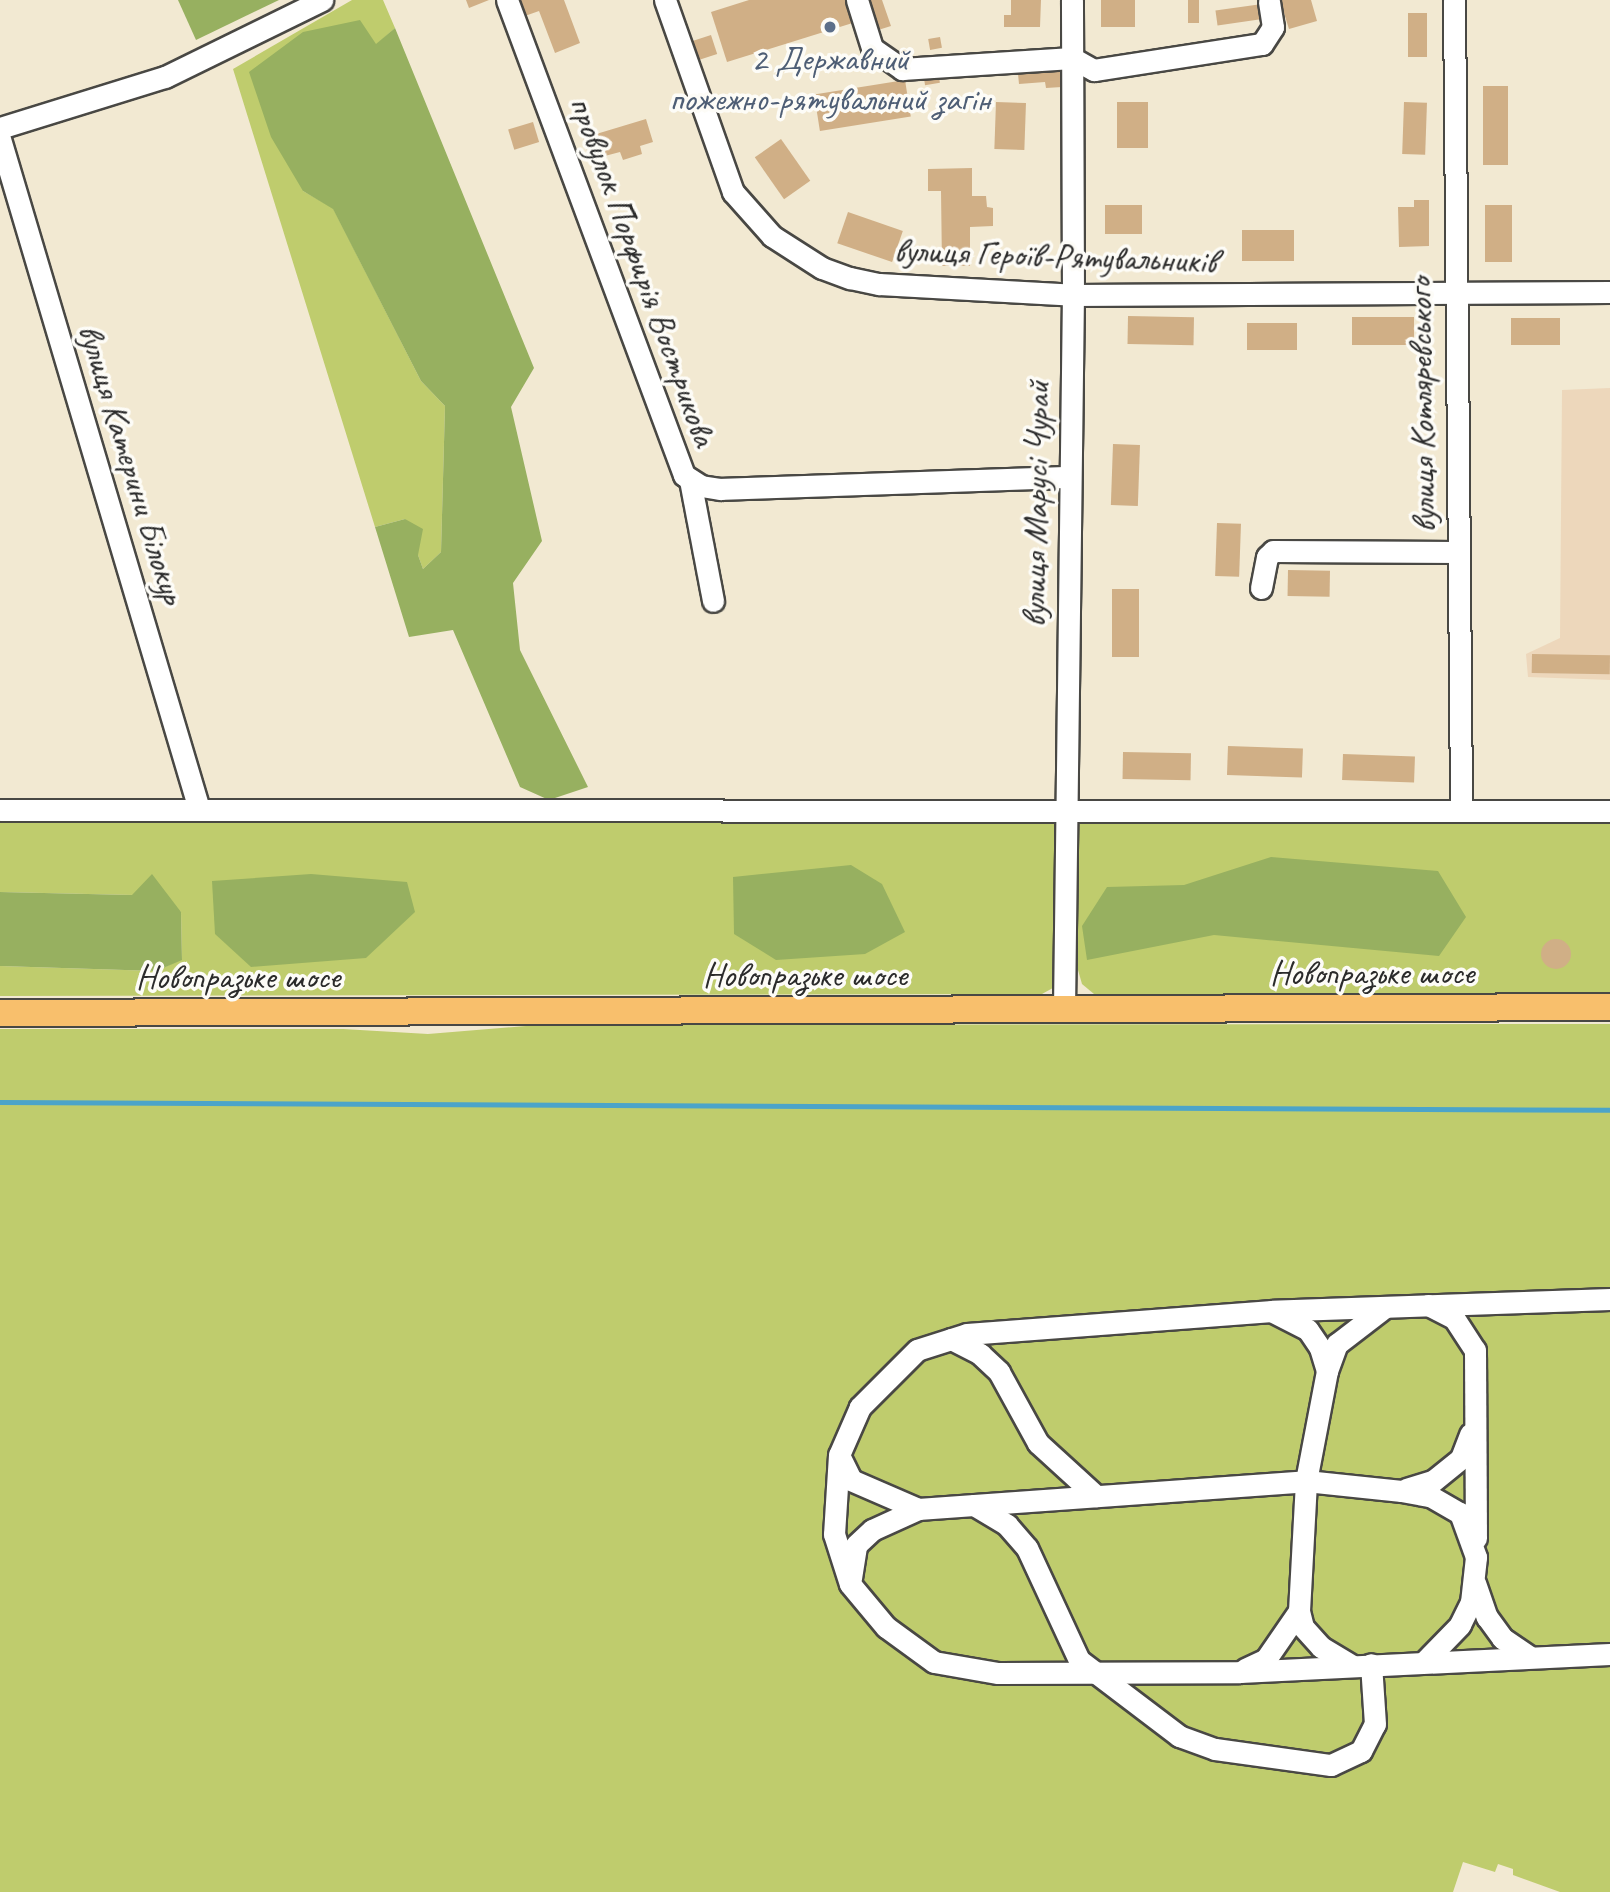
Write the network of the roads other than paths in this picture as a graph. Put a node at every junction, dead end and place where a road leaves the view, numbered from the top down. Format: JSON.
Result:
{"nodes":[{"id":1,"x":322,"y":0,"type":"edge"},
{"id":2,"x":507,"y":0,"type":"edge"},
{"id":3,"x":666,"y":0,"type":"edge"},
{"id":4,"x":857,"y":0,"type":"edge"},
{"id":5,"x":1072,"y":0,"type":"edge"},
{"id":6,"x":1454,"y":0,"type":"edge"},
{"id":7,"x":1269,"y":1,"type":"edge"},
{"id":8,"x":1072,"y":58,"type":"junction"},
{"id":9,"x":0,"y":128,"type":"edge"},
{"id":10,"x":0,"y":139,"type":"edge"},
{"id":11,"x":1610,"y":292,"type":"edge"},
{"id":12,"x":1073,"y":295,"type":"junction"},
{"id":13,"x":1453,"y":295,"type":"junction"},
{"id":14,"x":1069,"y":477,"type":"junction"},
{"id":15,"x":690,"y":480,"type":"junction"},
{"id":16,"x":1457,"y":552,"type":"junction"},
{"id":17,"x":1261,"y":587,"type":"dead end"},
{"id":18,"x":713,"y":601,"type":"dead end"},
{"id":19,"x":199,"y":809,"type":"junction"},
{"id":20,"x":0,"y":810,"type":"edge"},
{"id":21,"x":1461,"y":810,"type":"junction"},
{"id":22,"x":1610,"y":811,"type":"edge"},
{"id":23,"x":1064,"y":814,"type":"junction"},
{"id":24,"x":1610,"y":1007,"type":"edge"},
{"id":25,"x":1063,"y":1009,"type":"junction"},
{"id":26,"x":0,"y":1013,"type":"edge"},
{"id":27,"x":1610,"y":1299,"type":"edge"},
{"id":28,"x":1423,"y":1303,"type":"junction"},
{"id":29,"x":1389,"y":1305,"type":"junction"},
{"id":30,"x":1272,"y":1311,"type":"junction"},
{"id":31,"x":951,"y":1339,"type":"junction"},
{"id":32,"x":1327,"y":1371,"type":"junction"},
{"id":33,"x":1474,"y":1426,"type":"junction"},
{"id":34,"x":839,"y":1455,"type":"junction"},
{"id":35,"x":1306,"y":1481,"type":"junction"},
{"id":36,"x":1401,"y":1490,"type":"junction"},
{"id":37,"x":1096,"y":1496,"type":"junction"},
{"id":38,"x":974,"y":1505,"type":"junction"},
{"id":39,"x":918,"y":1509,"type":"junction"},
{"id":40,"x":1476,"y":1557,"type":"junction"},
{"id":41,"x":1475,"y":1583,"type":"junction"},
{"id":42,"x":850,"y":1584,"type":"junction"},
{"id":43,"x":1299,"y":1611,"type":"junction"},
{"id":44,"x":1610,"y":1654,"type":"edge"},
{"id":45,"x":1529,"y":1656,"type":"junction"},
{"id":46,"x":1425,"y":1661,"type":"junction"},
{"id":47,"x":1361,"y":1665,"type":"junction"},
{"id":48,"x":1091,"y":1672,"type":"junction"},
{"id":49,"x":1240,"y":1672,"type":"junction"}],
"edges":[{"from":1,"to":9,"type":"street"},
{"from":2,"to":15,"type":"street","name":"провулок Порфирія Вострикова"},
{"from":3,"to":12,"type":"street","name":"вулиця Героїв-Рятувальників"},
{"from":4,"to":8,"type":"street"},
{"from":5,"to":8,"type":"street","name":"вулиця Марусі Чурай"},
{"from":6,"to":13,"type":"street","name":"вулиця Котляревського"},
{"from":7,"to":8,"type":"street"},
{"from":8,"to":12,"type":"street","name":"вулиця Марусі Чурай"},
{"from":10,"to":19,"type":"street","name":"вулиця Катерини Білокур"},
{"from":11,"to":13,"type":"street","name":"вулиця Героїв-Рятувальників"},
{"from":12,"to":13,"type":"street","name":"вулиця Героїв-Рятувальників"},
{"from":12,"to":14,"type":"street","name":"вулиця Марусі Чурай"},
{"from":13,"to":16,"type":"street","name":"вулиця Котляревського"},
{"from":14,"to":15,"type":"street","name":"провулок Порфирія Вострикова"},
{"from":14,"to":23,"type":"street","name":"вулиця Марусі Чурай"},
{"from":15,"to":18,"type":"street"},
{"from":16,"to":17,"type":"street"},
{"from":16,"to":21,"type":"street","name":"вулиця Котляревського"},
{"from":19,"to":20,"type":"street"},
{"from":19,"to":23,"type":"street"},
{"from":21,"to":22,"type":"street"},
{"from":21,"to":23,"type":"street"},
{"from":23,"to":25,"type":"street","name":"вулиця Марусі Чурай"},
{"from":24,"to":25,"type":"main road","name":"Новопразьке шосе"},
{"from":25,"to":26,"type":"main road","name":"Новопразьке шосе"},
{"from":27,"to":28,"type":"street"},
{"from":28,"to":29,"type":"street"},
{"from":28,"to":33,"type":"street"},
{"from":29,"to":30,"type":"street"},
{"from":29,"to":32,"type":"street"},
{"from":30,"to":31,"type":"street"},
{"from":30,"to":32,"type":"street"},
{"from":31,"to":34,"type":"street"},
{"from":31,"to":37,"type":"street"},
{"from":32,"to":35,"type":"street"},
{"from":33,"to":36,"type":"street"},
{"from":33,"to":40,"type":"street"},
{"from":34,"to":39,"type":"street"},
{"from":34,"to":42,"type":"street"},
{"from":35,"to":36,"type":"street"},
{"from":35,"to":37,"type":"street"},
{"from":35,"to":43,"type":"street"},
{"from":36,"to":40,"type":"street"},
{"from":37,"to":38,"type":"street"},
{"from":38,"to":39,"type":"street"},
{"from":38,"to":48,"type":"street"},
{"from":39,"to":42,"type":"street"},
{"from":40,"to":41,"type":"street"},
{"from":41,"to":45,"type":"street"},
{"from":41,"to":46,"type":"street"},
{"from":42,"to":48,"type":"street"},
{"from":43,"to":47,"type":"street"},
{"from":43,"to":49,"type":"street"},
{"from":44,"to":45,"type":"street"},
{"from":45,"to":46,"type":"street"},
{"from":46,"to":47,"type":"street"},
{"from":47,"to":48,"type":"street"},
{"from":47,"to":49,"type":"street"},
{"from":48,"to":49,"type":"street"}]}
